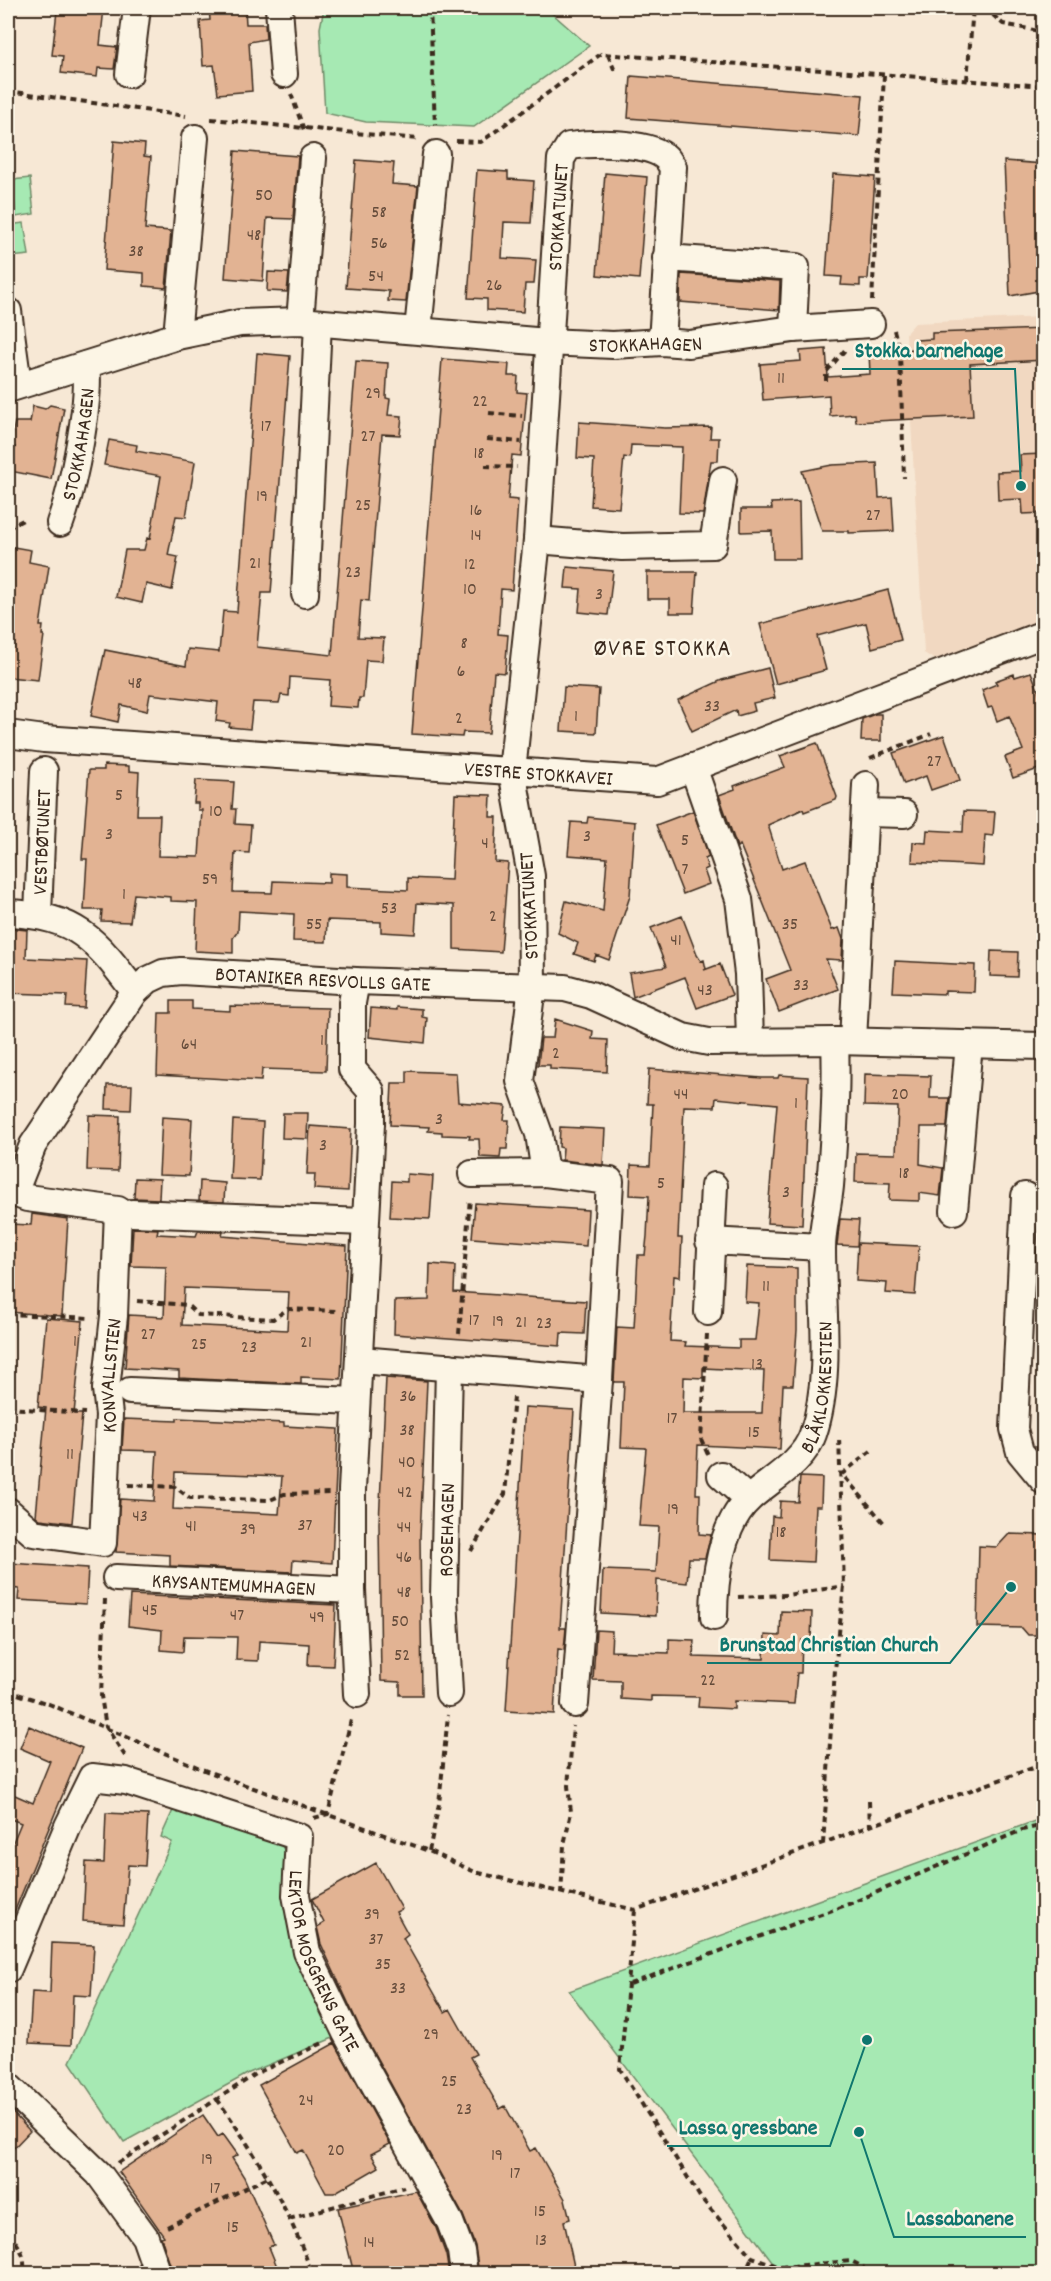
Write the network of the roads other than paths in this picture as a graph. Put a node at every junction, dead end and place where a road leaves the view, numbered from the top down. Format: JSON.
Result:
{"nodes":[{"id":1,"x":137,"y":8,"type":"edge"},
{"id":2,"x":279,"y":8,"type":"edge"},
{"id":3,"x":129,"y":74,"type":"dead end"},
{"id":4,"x":284,"y":74,"type":"road end"},
{"id":5,"x":195,"y":124,"type":"road end"},
{"id":6,"x":437,"y":145,"type":"road end"},
{"id":7,"x":313,"y":158,"type":"road end"},
{"id":8,"x":666,"y":258,"type":"junction"},
{"id":9,"x":8,"y":311,"type":"edge"},
{"id":10,"x":309,"y":322,"type":"junction"},
{"id":11,"x":859,"y":325,"type":"road end"},
{"id":12,"x":793,"y":329,"type":"junction"},
{"id":13,"x":418,"y":330,"type":"junction"},
{"id":14,"x":177,"y":336,"type":"junction"},
{"id":15,"x":547,"y":342,"type":"junction"},
{"id":16,"x":662,"y":342,"type":"junction"},
{"id":17,"x":86,"y":365,"type":"junction"},
{"id":18,"x":13,"y":387,"type":"edge"},
{"id":19,"x":723,"y":480,"type":"dead end"},
{"id":20,"x":60,"y":523,"type":"dead end"},
{"id":21,"x":537,"y":540,"type":"junction"},
{"id":22,"x":305,"y":594,"type":"dead end"},
{"id":23,"x":1044,"y":634,"type":"edge"},
{"id":24,"x":8,"y":734,"type":"edge"},
{"id":25,"x":693,"y":767,"type":"junction"},
{"id":26,"x":44,"y":771,"type":"dead end"},
{"id":27,"x":512,"y":771,"type":"junction"},
{"id":28,"x":866,"y":785,"type":"dead end"},
{"id":29,"x":866,"y":813,"type":"junction"},
{"id":30,"x":904,"y":814,"type":"dead end"},
{"id":31,"x":8,"y":913,"type":"edge"},
{"id":32,"x":38,"y":914,"type":"junction"},
{"id":33,"x":356,"y":981,"type":"junction"},
{"id":34,"x":532,"y":986,"type":"junction"},
{"id":35,"x":135,"y":992,"type":"junction"},
{"id":36,"x":750,"y":1041,"type":"junction"},
{"id":37,"x":844,"y":1041,"type":"junction"},
{"id":38,"x":969,"y":1044,"type":"junction"},
{"id":39,"x":1044,"y":1046,"type":"edge"},
{"id":40,"x":545,"y":1173,"type":"junction"},
{"id":41,"x":472,"y":1174,"type":"road end"},
{"id":42,"x":714,"y":1186,"type":"dead end"},
{"id":43,"x":11,"y":1193,"type":"edge"},
{"id":44,"x":1025,"y":1196,"type":"dead end"},
{"id":45,"x":954,"y":1210,"type":"dead end"},
{"id":46,"x":132,"y":1213,"type":"dead end"},
{"id":47,"x":365,"y":1222,"type":"junction"},
{"id":48,"x":709,"y":1241,"type":"junction"},
{"id":49,"x":822,"y":1247,"type":"junction"},
{"id":50,"x":708,"y":1312,"type":"road end"},
{"id":51,"x":360,"y":1360,"type":"junction"},
{"id":52,"x":449,"y":1367,"type":"junction"},
{"id":53,"x":599,"y":1380,"type":"junction"},
{"id":54,"x":130,"y":1391,"type":"dead end"},
{"id":55,"x":356,"y":1401,"type":"junction"},
{"id":56,"x":721,"y":1475,"type":"road end"},
{"id":57,"x":1044,"y":1481,"type":"edge"},
{"id":58,"x":748,"y":1500,"type":"junction"},
{"id":59,"x":8,"y":1511,"type":"edge"},
{"id":60,"x":111,"y":1587,"type":"road end"},
{"id":61,"x":352,"y":1590,"type":"junction"},
{"id":62,"x":714,"y":1617,"type":"dead end"},
{"id":63,"x":449,"y":1693,"type":"road end"},
{"id":64,"x":357,"y":1694,"type":"road end"},
{"id":65,"x":575,"y":1704,"type":"road end"},
{"id":66,"x":8,"y":1969,"type":"edge"},
{"id":67,"x":8,"y":2086,"type":"edge"},
{"id":68,"x":158,"y":2274,"type":"edge"},
{"id":69,"x":464,"y":2274,"type":"edge"}],
"edges":[{"from":1,"to":3,"type":"street"},
{"from":2,"to":4,"type":"street"},
{"from":5,"to":14,"type":"street"},
{"from":6,"to":13,"type":"street"},
{"from":7,"to":10,"type":"street"},
{"from":8,"to":12,"type":"street"},
{"from":8,"to":15,"type":"street","name":"STOKKATUNET"},
{"from":8,"to":16,"type":"street","name":"STOKKATUNET"},
{"from":9,"to":18,"type":"street","name":"STOKKAHAGEN"},
{"from":10,"to":13,"type":"street","name":"STOKKAHAGEN"},
{"from":10,"to":14,"type":"street","name":"STOKKAHAGEN"},
{"from":10,"to":22,"type":"street"},
{"from":11,"to":12,"type":"street","name":"STOKKAHAGEN"},
{"from":12,"to":16,"type":"street","name":"STOKKAHAGEN"},
{"from":13,"to":15,"type":"street","name":"STOKKAHAGEN"},
{"from":14,"to":17,"type":"street","name":"STOKKAHAGEN"},
{"from":15,"to":16,"type":"street","name":"STOKKAHAGEN"},
{"from":15,"to":21,"type":"street","name":"STOKKATUNET"},
{"from":17,"to":18,"type":"street","name":"STOKKAHAGEN"},
{"from":17,"to":20,"type":"street","name":"STOKKAHAGEN"},
{"from":19,"to":21,"type":"street"},
{"from":21,"to":27,"type":"street","name":"STOKKATUNET"},
{"from":23,"to":25,"type":"street","name":"VESTRE STOKKAVEI"},
{"from":24,"to":27,"type":"street","name":"VESTRE STOKKAVEI"},
{"from":25,"to":27,"type":"street","name":"VESTRE STOKKAVEI"},
{"from":25,"to":36,"type":"street"},
{"from":26,"to":32,"type":"street","name":"VESTBØTUNET"},
{"from":27,"to":34,"type":"street","name":"STOKKATUNET"},
{"from":28,"to":29,"type":"street"},
{"from":29,"to":30,"type":"street"},
{"from":29,"to":37,"type":"street"},
{"from":31,"to":32,"type":"street","name":"VESTBØTUNET"},
{"from":32,"to":35,"type":"street","name":"VESTBØTUNET"},
{"from":33,"to":34,"type":"street","name":"BOTANIKER RESVOLLS GATE"},
{"from":33,"to":35,"type":"street","name":"BOTANIKER RESVOLLS GATE"},
{"from":33,"to":47,"type":"street"},
{"from":34,"to":36,"type":"street","name":"BOTANIKER RESVOLLS GATE"},
{"from":34,"to":40,"type":"street"},
{"from":35,"to":43,"type":"street","name":"BOTANIKER RESVOLLS GATE"},
{"from":36,"to":37,"type":"street","name":"BOTANIKER RESVOLLS GATE"},
{"from":37,"to":38,"type":"street","name":"BOTANIKER RESVOLLS GATE"},
{"from":37,"to":49,"type":"street","name":"BLÅKLOKKESTIEN"},
{"from":38,"to":39,"type":"street","name":"BOTANIKER RESVOLLS GATE"},
{"from":38,"to":45,"type":"street"},
{"from":40,"to":41,"type":"street"},
{"from":40,"to":53,"type":"street"},
{"from":42,"to":48,"type":"street"},
{"from":43,"to":59,"type":"street","name":"KONVALLSTIEN"},
{"from":44,"to":57,"type":"street"},
{"from":46,"to":47,"type":"street"},
{"from":47,"to":51,"type":"street"},
{"from":48,"to":49,"type":"street"},
{"from":48,"to":50,"type":"street"},
{"from":49,"to":58,"type":"street","name":"BLÅKLOKKESTIEN"},
{"from":51,"to":52,"type":"street"},
{"from":51,"to":55,"type":"street"},
{"from":52,"to":53,"type":"street"},
{"from":52,"to":63,"type":"street","name":"ROSEHAGEN"},
{"from":53,"to":65,"type":"street"},
{"from":54,"to":55,"type":"street"},
{"from":55,"to":61,"type":"street"},
{"from":56,"to":58,"type":"street"},
{"from":58,"to":62,"type":"street","name":"BLÅKLOKKESTIEN"},
{"from":60,"to":61,"type":"street","name":"KRYSANTEMUMHAGEN"},
{"from":61,"to":64,"type":"street"},
{"from":66,"to":69,"type":"street","name":"LEKTOR MOSGRENS GATE"},
{"from":67,"to":68,"type":"street"}]}
